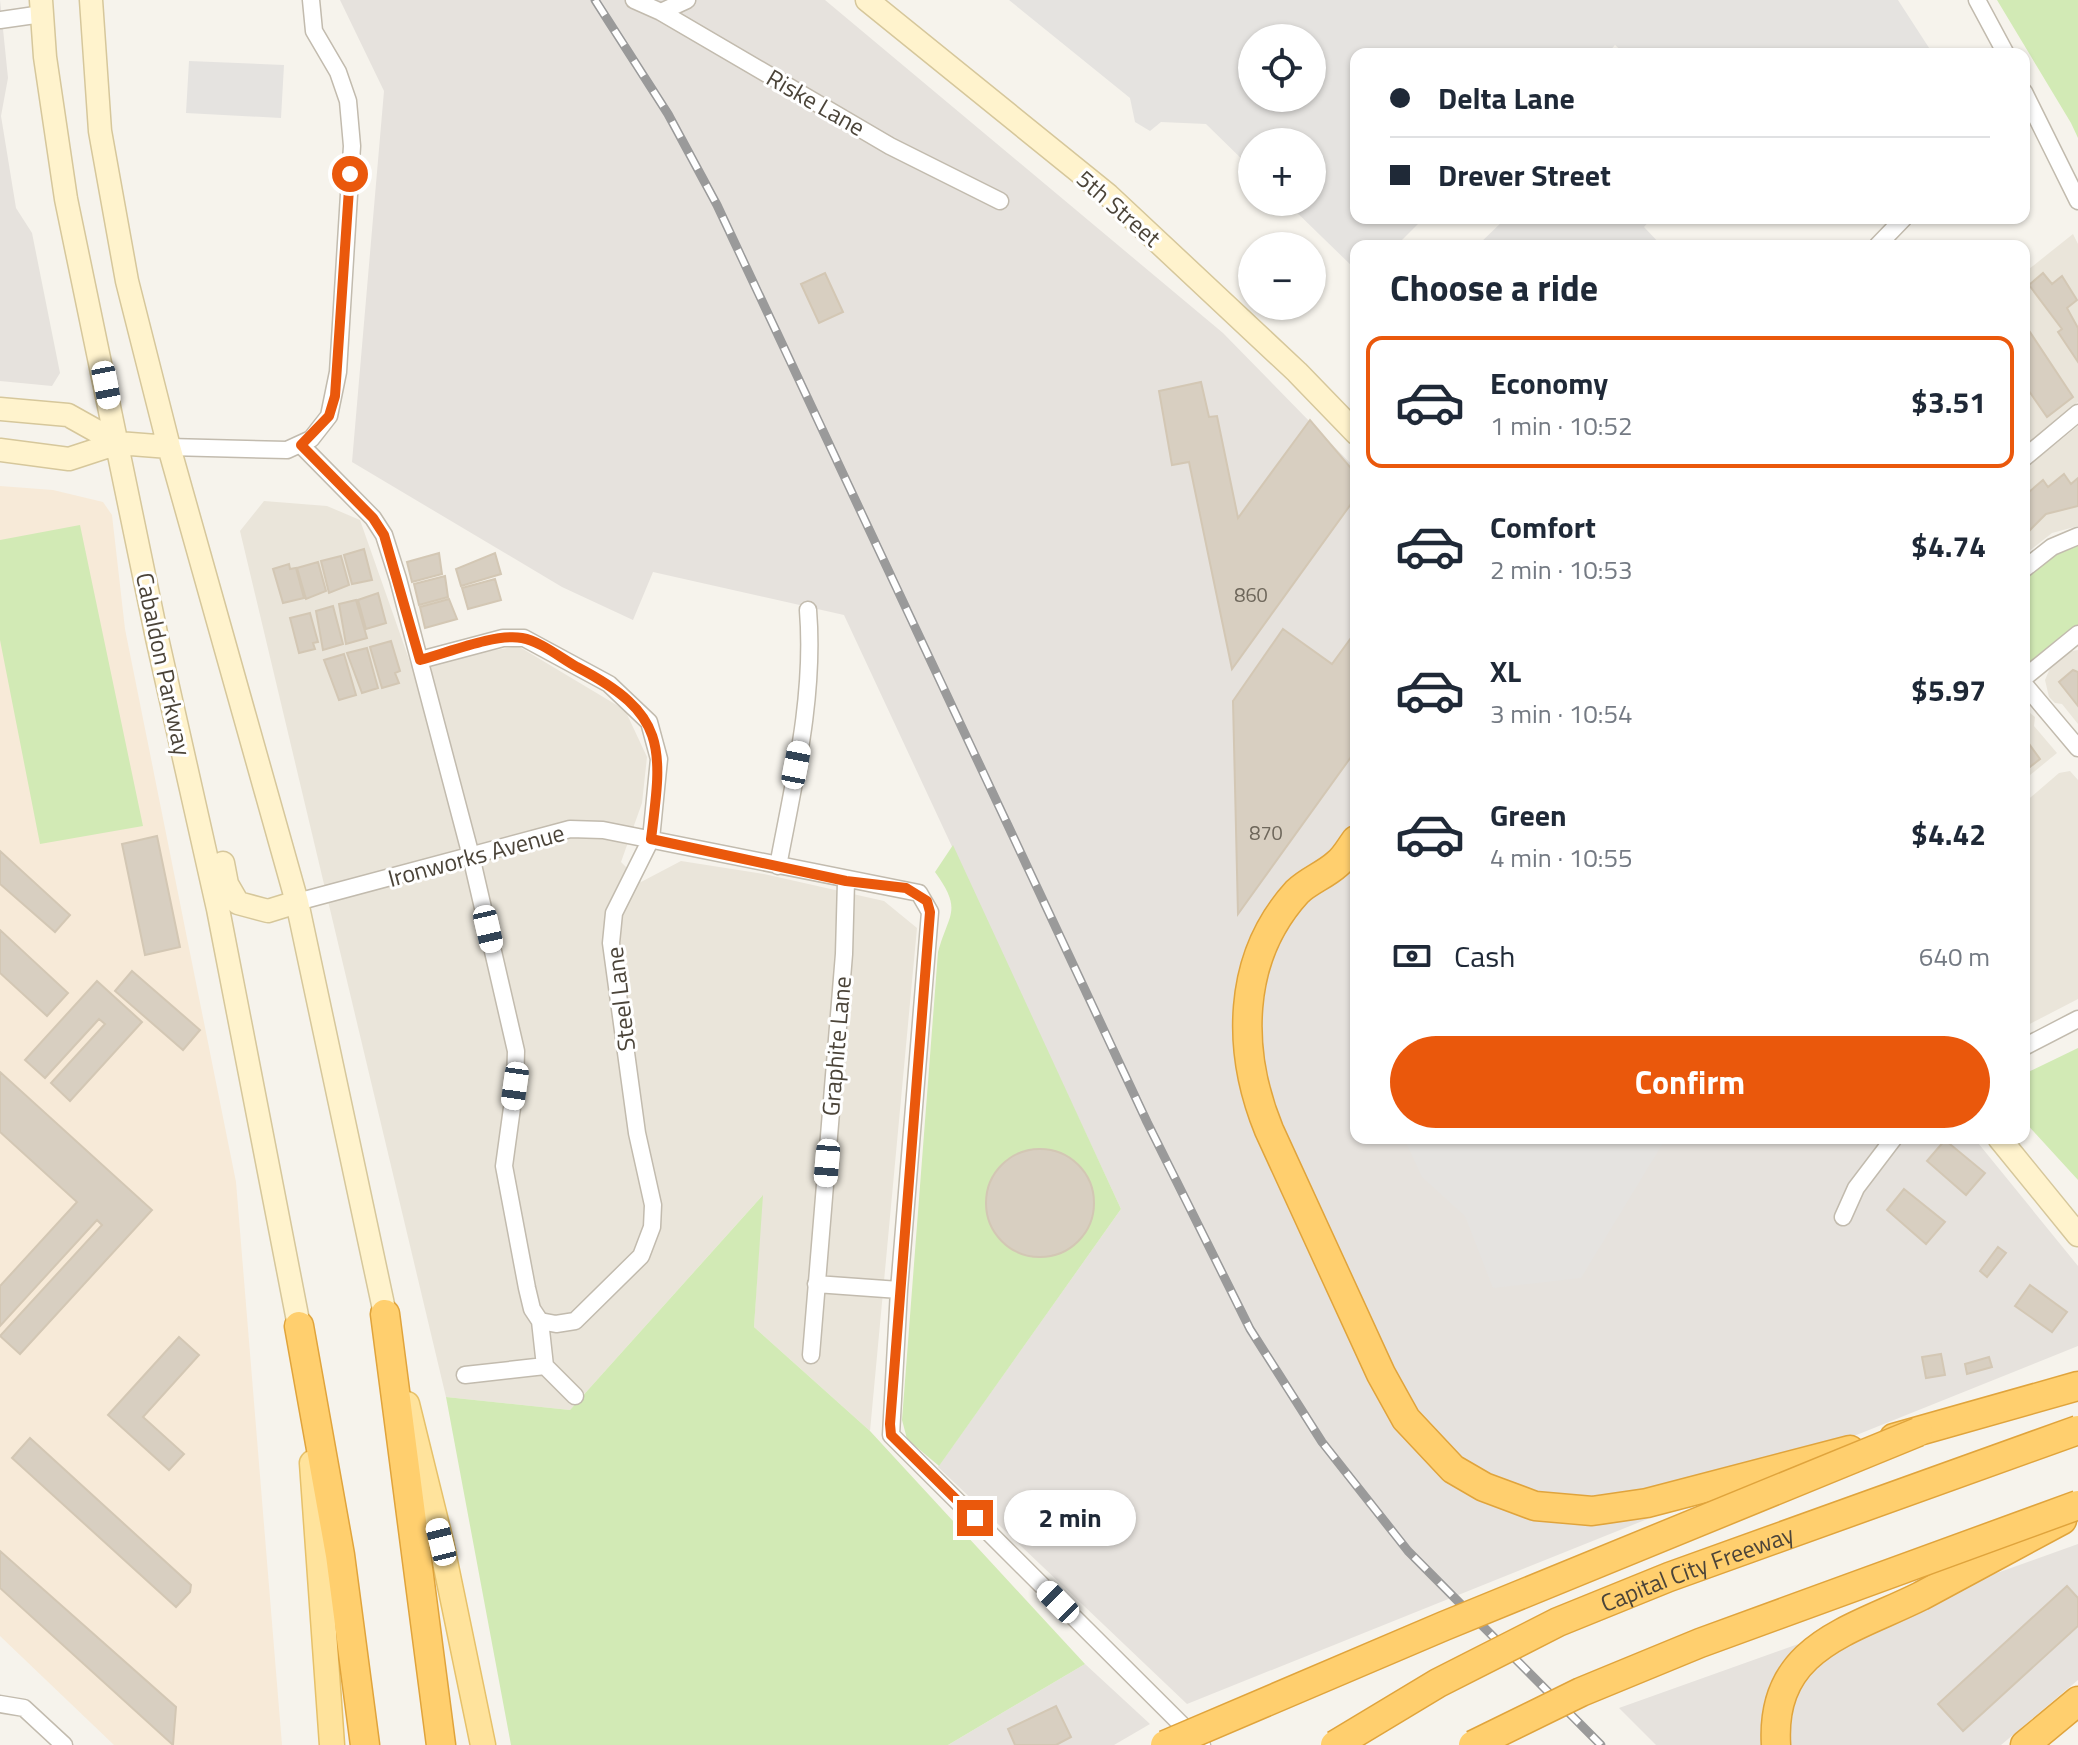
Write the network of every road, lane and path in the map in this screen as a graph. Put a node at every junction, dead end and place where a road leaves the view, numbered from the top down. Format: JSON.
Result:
{"nodes":[{"id":1,"x":91,"y":0,"type":"edge"},
{"id":2,"x":311,"y":0,"type":"edge"},
{"id":3,"x":634,"y":0,"type":"edge"},
{"id":4,"x":687,"y":0,"type":"edge"},
{"id":5,"x":867,"y":0,"type":"edge"},
{"id":6,"x":1977,"y":0,"type":"edge"},
{"id":7,"x":41,"y":7,"type":"edge"},
{"id":8,"x":661,"y":12,"type":"junction"},
{"id":9,"x":0,"y":20,"type":"edge"},
{"id":10,"x":2003,"y":48,"type":"edge"},
{"id":11,"x":2030,"y":106,"type":"edge"},
{"id":12,"x":1000,"y":201,"type":"dead end"},
{"id":13,"x":2078,"y":201,"type":"edge"},
{"id":14,"x":1898,"y":224,"type":"edge"},
{"id":15,"x":1883,"y":240,"type":"edge"},
{"id":16,"x":0,"y":409,"type":"edge"},
{"id":17,"x":2078,"y":413,"type":"edge"},
{"id":18,"x":1350,"y":427,"type":"edge"},
{"id":19,"x":118,"y":443,"type":"junction"},
{"id":20,"x":301,"y":445,"type":"junction"},
{"id":21,"x":169,"y":447,"type":"junction"},
{"id":22,"x":0,"y":450,"type":"edge"},
{"id":23,"x":2030,"y":453,"type":"edge"},
{"id":24,"x":2078,"y":536,"type":"edge"},
{"id":25,"x":2030,"y":564,"type":"edge"},
{"id":26,"x":808,"y":610,"type":"dead end"},
{"id":27,"x":2078,"y":634,"type":"edge"},
{"id":28,"x":420,"y":660,"type":"junction"},
{"id":29,"x":2030,"y":676,"type":"edge"},
{"id":30,"x":2030,"y":688,"type":"edge"},
{"id":31,"x":2078,"y":748,"type":"edge"},
{"id":32,"x":184,"y":755,"type":"junction"},
{"id":33,"x":651,"y":839,"type":"junction"},
{"id":34,"x":1350,"y":848,"type":"edge"},
{"id":35,"x":471,"y":856,"type":"junction"},
{"id":36,"x":778,"y":866,"type":"junction"},
{"id":37,"x":846,"y":881,"type":"junction"},
{"id":38,"x":297,"y":902,"type":"junction"},
{"id":39,"x":2078,"y":1019,"type":"edge"},
{"id":40,"x":2030,"y":1044,"type":"edge"},
{"id":41,"x":1889,"y":1144,"type":"edge"},
{"id":42,"x":2004,"y":1144,"type":"edge"},
{"id":43,"x":1843,"y":1217,"type":"dead end"},
{"id":44,"x":2078,"y":1235,"type":"edge"},
{"id":45,"x":816,"y":1284,"type":"junction"},
{"id":46,"x":899,"y":1290,"type":"junction"},
{"id":47,"x":385,"y":1314,"type":"junction"},
{"id":48,"x":540,"y":1321,"type":"junction"},
{"id":49,"x":299,"y":1326,"type":"junction"},
{"id":50,"x":811,"y":1355,"type":"dead end"},
{"id":51,"x":545,"y":1366,"type":"junction"},
{"id":52,"x":465,"y":1375,"type":"dead end"},
{"id":53,"x":2078,"y":1386,"type":"edge"},
{"id":54,"x":575,"y":1396,"type":"dead end"},
{"id":55,"x":2078,"y":1430,"type":"edge"},
{"id":56,"x":1918,"y":1432,"type":"junction"},
{"id":57,"x":2078,"y":1505,"type":"edge"},
{"id":58,"x":2078,"y":1512,"type":"edge"},
{"id":59,"x":2078,"y":1701,"type":"edge"},
{"id":60,"x":0,"y":1704,"type":"edge"},
{"id":61,"x":64,"y":1745,"type":"edge"},
{"id":62,"x":332,"y":1745,"type":"edge"},
{"id":63,"x":365,"y":1745,"type":"edge"},
{"id":64,"x":441,"y":1745,"type":"edge"},
{"id":65,"x":483,"y":1745,"type":"edge"},
{"id":66,"x":1165,"y":1745,"type":"edge"},
{"id":67,"x":1202,"y":1745,"type":"edge"},
{"id":68,"x":1335,"y":1745,"type":"edge"},
{"id":69,"x":1473,"y":1745,"type":"edge"},
{"id":70,"x":1776,"y":1745,"type":"edge"},
{"id":71,"x":2025,"y":1745,"type":"edge"}],
"edges":[{"from":1,"to":21,"type":"main road"},
{"from":2,"to":20,"type":"street"},
{"from":3,"to":8,"type":"street","name":"Riske Lane"},
{"from":4,"to":8,"type":"street"},
{"from":5,"to":18,"type":"main road","name":"5th Street"},
{"from":6,"to":10,"type":"street"},
{"from":7,"to":9,"type":"street"},
{"from":7,"to":19,"type":"main road","name":"Cabaldon Parkway"},
{"from":8,"to":12,"type":"street","name":"Riske Lane"},
{"from":11,"to":13,"type":"street"},
{"from":14,"to":15,"type":"street"},
{"from":16,"to":19,"type":"main road"},
{"from":17,"to":23,"type":"street"},
{"from":19,"to":21,"type":"main road"},
{"from":19,"to":22,"type":"main road"},
{"from":19,"to":32,"type":"main road","name":"Cabaldon Parkway"},
{"from":20,"to":21,"type":"street"},
{"from":20,"to":28,"type":"street"},
{"from":21,"to":38,"type":"main road"},
{"from":24,"to":25,"type":"street"},
{"from":26,"to":36,"type":"street"},
{"from":27,"to":29,"type":"street"},
{"from":28,"to":33,"type":"street","name":"Steel Lane"},
{"from":28,"to":35,"type":"street"},
{"from":30,"to":31,"type":"street"},
{"from":32,"to":38,"type":"main road"},
{"from":32,"to":49,"type":"main road","name":"Cabaldon Parkway"},
{"from":33,"to":35,"type":"street","name":"Ironworks Avenue"},
{"from":33,"to":36,"type":"street","name":"Ironworks Avenue"},
{"from":33,"to":48,"type":"street","name":"Steel Lane"},
{"from":34,"to":56,"type":"highway","bridge":true},
{"from":35,"to":38,"type":"street","name":"Ironworks Avenue"},
{"from":35,"to":48,"type":"street"},
{"from":36,"to":37,"type":"street","name":"Ironworks Avenue"},
{"from":37,"to":45,"type":"street","name":"Graphite Lane"},
{"from":37,"to":46,"type":"street","name":"Ironworks Avenue"},
{"from":38,"to":47,"type":"main road"},
{"from":39,"to":40,"type":"street"},
{"from":41,"to":43,"type":"street"},
{"from":42,"to":44,"type":"main road"},
{"from":45,"to":46,"type":"street"},
{"from":45,"to":50,"type":"street","name":"Graphite Lane"},
{"from":46,"to":67,"type":"street","name":"Ironworks Avenue"},
{"from":47,"to":64,"type":"highway"},
{"from":47,"to":65,"type":"main road"},
{"from":48,"to":51,"type":"street"},
{"from":49,"to":62,"type":"main road"},
{"from":49,"to":63,"type":"highway"},
{"from":51,"to":52,"type":"street"},
{"from":51,"to":54,"type":"street"},
{"from":53,"to":56,"type":"highway"},
{"from":55,"to":68,"type":"highway","name":"Capital City Freeway","bridge":true},
{"from":56,"to":66,"type":"highway","bridge":true},
{"from":57,"to":69,"type":"highway","bridge":true},
{"from":58,"to":70,"type":"highway"},
{"from":59,"to":71,"type":"highway"},
{"from":60,"to":61,"type":"street"}]}
